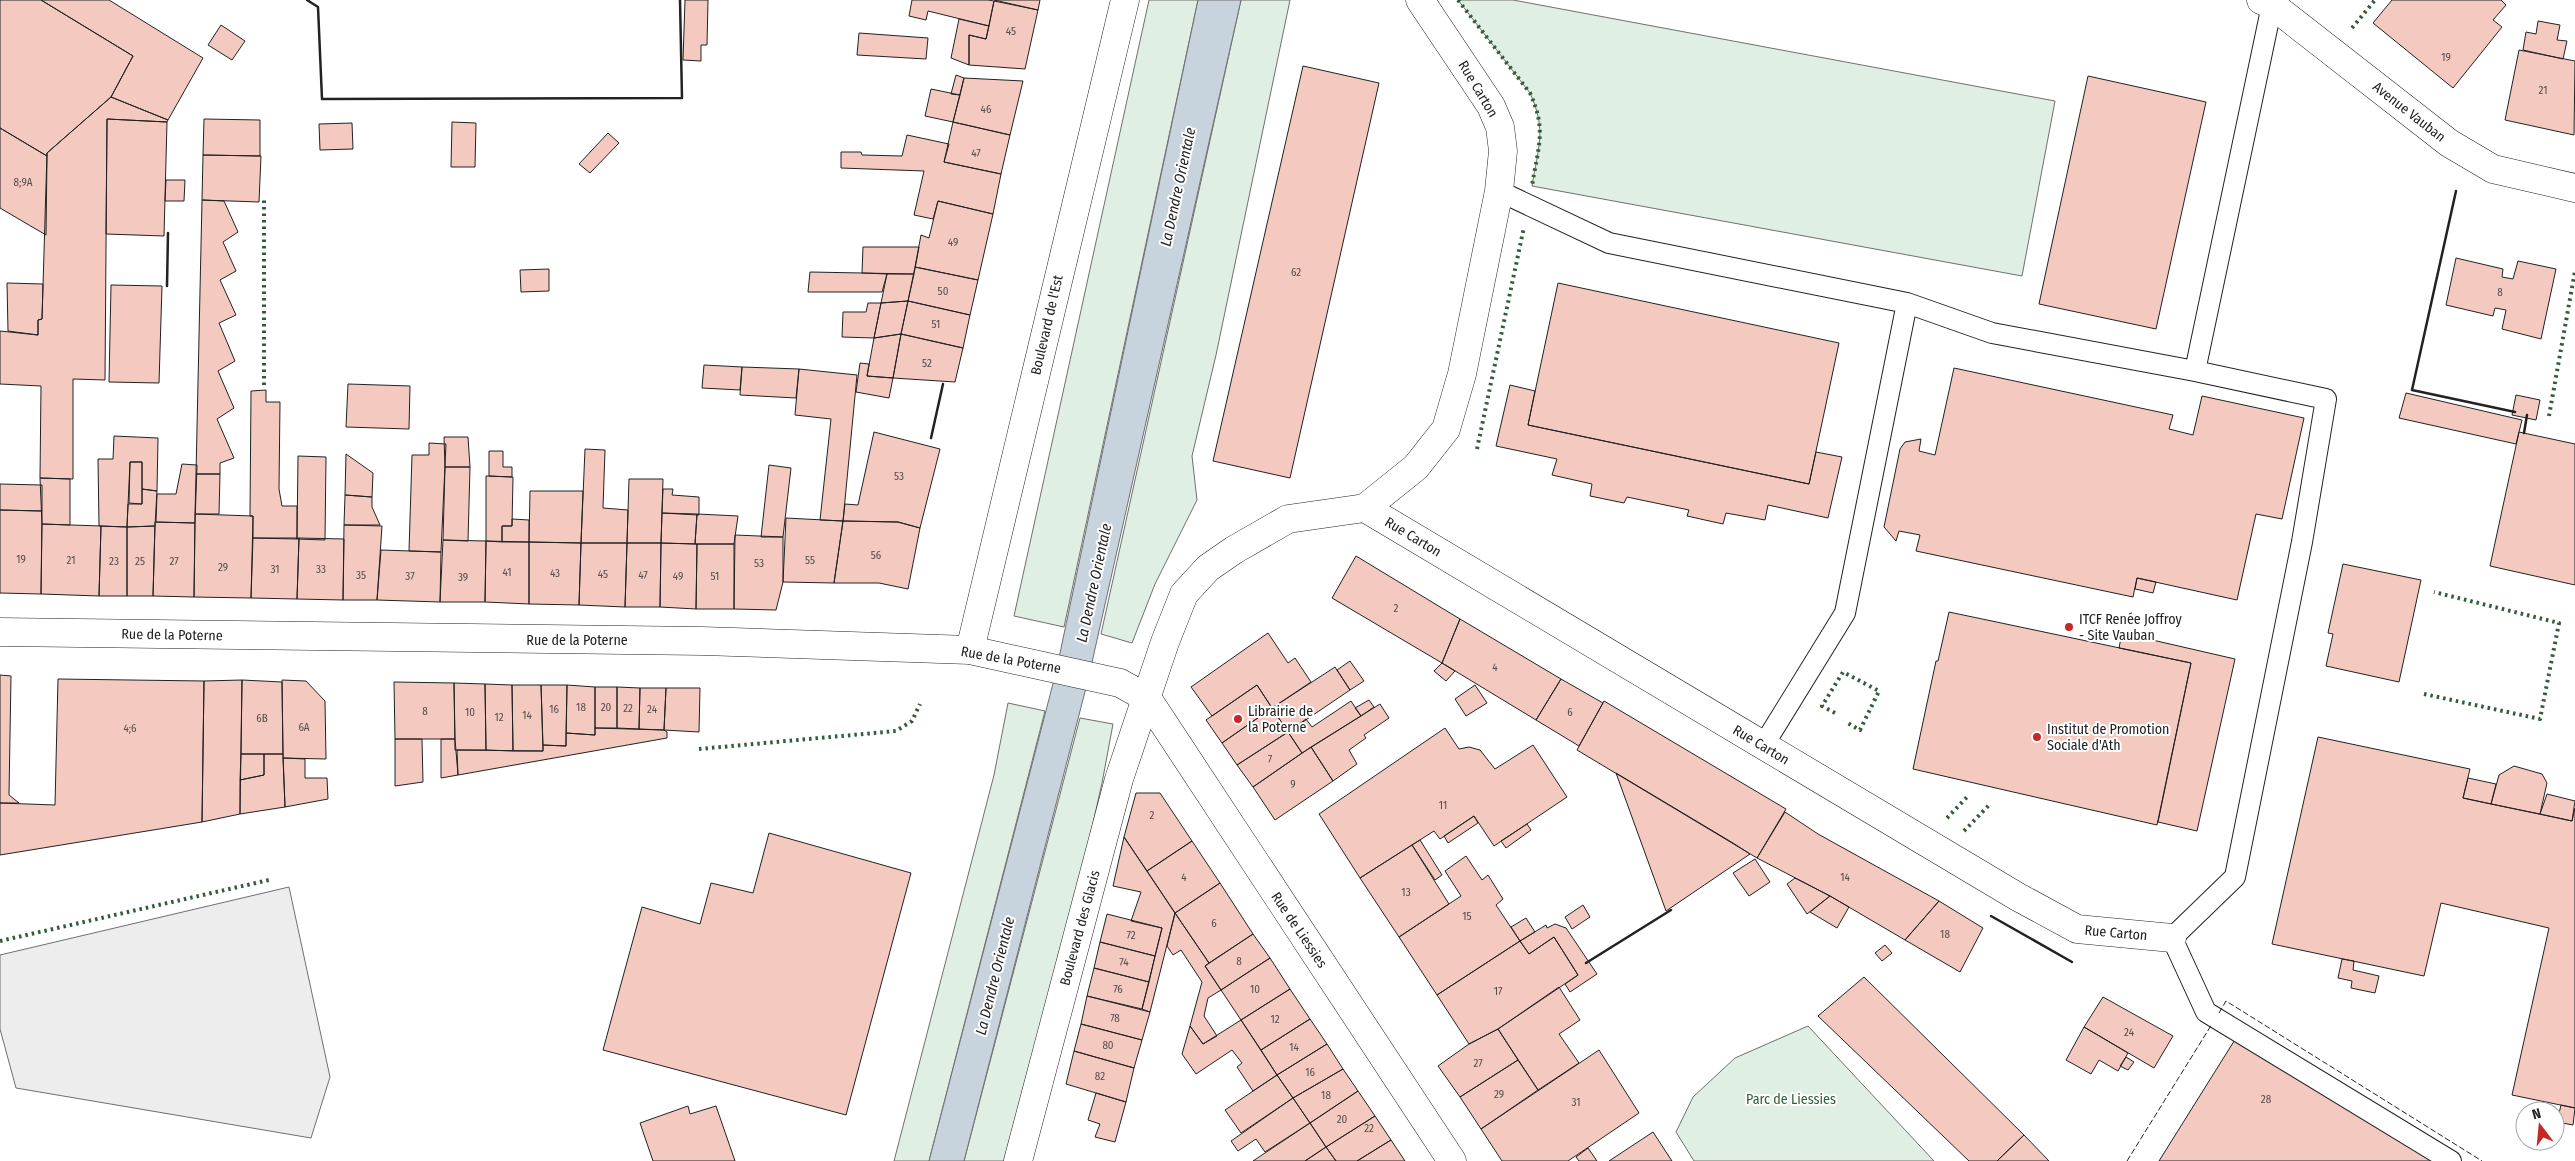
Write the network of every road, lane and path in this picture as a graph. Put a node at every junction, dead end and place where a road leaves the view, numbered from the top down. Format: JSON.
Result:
{"nodes":[{"id":1,"x":1125,"y":0,"type":"edge"},
{"id":2,"x":1420,"y":0,"type":"edge"},
{"id":3,"x":2267,"y":2,"type":"edge"},
{"id":4,"x":2575,"y":188,"type":"edge"},
{"id":5,"x":1498,"y":191,"type":"junction"},
{"id":6,"x":1907,"y":303,"type":"junction"},
{"id":7,"x":2195,"y":371,"type":"junction"},
{"id":8,"x":1365,"y":508,"type":"junction"},
{"id":9,"x":0,"y":632,"type":"edge"},
{"id":10,"x":970,"y":650,"type":"junction"},
{"id":11,"x":1147,"y":698,"type":"junction"},
{"id":12,"x":1763,"y":746,"type":"junction"},
{"id":13,"x":2172,"y":938,"type":"junction"},
{"id":14,"x":1018,"y":1161,"type":"edge"},
{"id":15,"x":1452,"y":1161,"type":"edge"},
{"id":16,"x":2451,"y":1161,"type":"edge"}],
"edges":[{"from":1,"to":10,"type":"street","name":"Boulevard de l'Est"},
{"from":2,"to":5,"type":"street","name":"Rue Carton"},
{"from":3,"to":4,"type":"street","name":"Avenue Vauban"},
{"from":3,"to":7,"type":"lane"},
{"from":5,"to":6,"type":"lane"},
{"from":5,"to":8,"type":"street","name":"Rue Carton"},
{"from":6,"to":7,"type":"lane"},
{"from":6,"to":12,"type":"lane"},
{"from":7,"to":13,"type":"lane"},
{"from":8,"to":11,"type":"street"},
{"from":8,"to":12,"type":"street","name":"Rue Carton"},
{"from":9,"to":10,"type":"street","name":"Rue de la Poterne"},
{"from":10,"to":11,"type":"street","name":"Rue de la Poterne"},
{"from":11,"to":14,"type":"street","name":"Boulevard des Glacis"},
{"from":11,"to":15,"type":"street","name":"Rue de Liessies"},
{"from":12,"to":13,"type":"street","name":"Rue Carton"},
{"from":13,"to":16,"type":"lane"}]}
